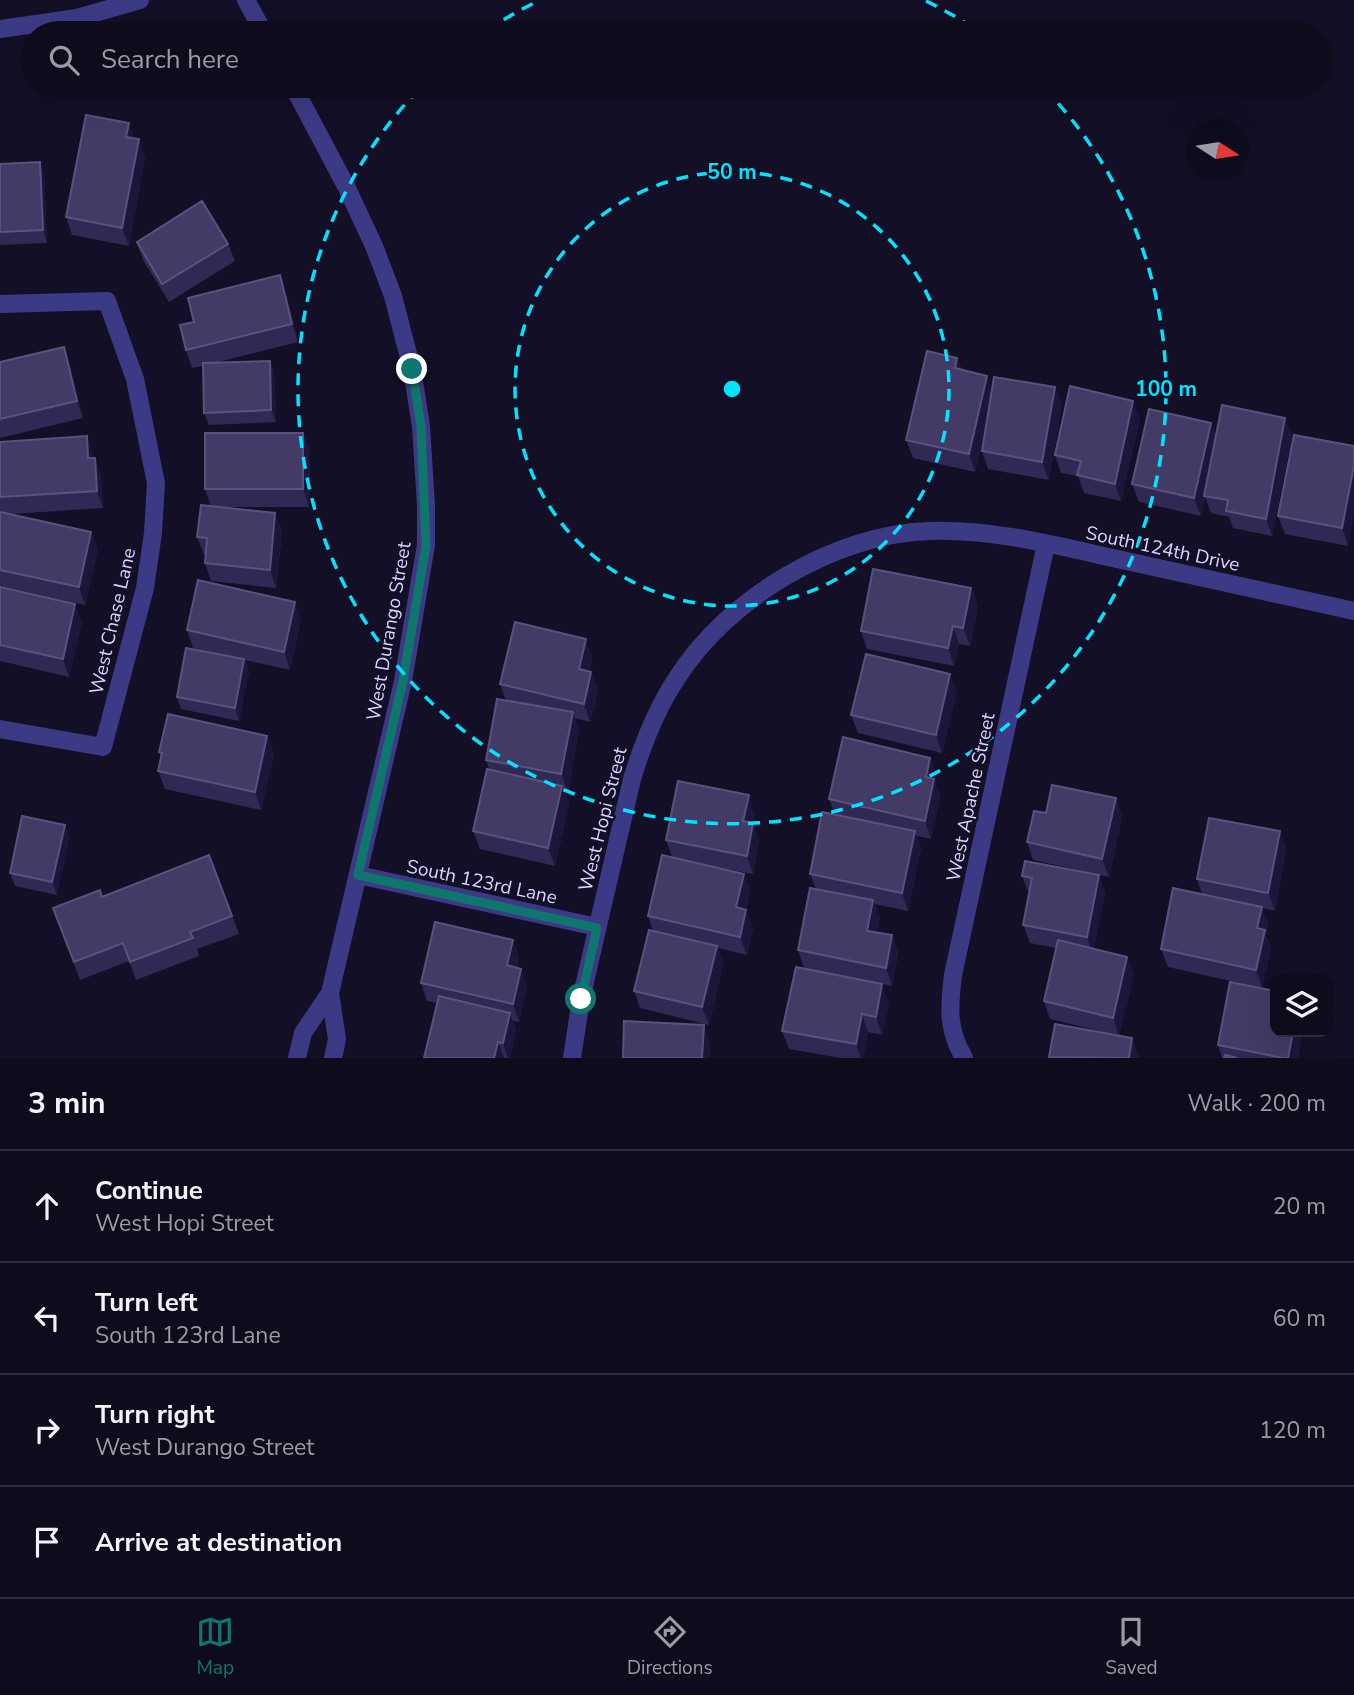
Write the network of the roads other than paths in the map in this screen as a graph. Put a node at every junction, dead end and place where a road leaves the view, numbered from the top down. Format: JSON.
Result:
{"nodes":[{"id":1,"x":140,"y":0,"type":"edge"},
{"id":2,"x":246,"y":0,"type":"edge"},
{"id":3,"x":56,"y":21,"type":"edge"},
{"id":4,"x":257,"y":21,"type":"edge"},
{"id":5,"x":21,"y":26,"type":"edge"},
{"id":6,"x":0,"y":29,"type":"edge"},
{"id":7,"x":299,"y":98,"type":"edge"},
{"id":8,"x":0,"y":303,"type":"edge"},
{"id":9,"x":961,"y":532,"type":"joint"},
{"id":10,"x":1046,"y":544,"type":"junction"},
{"id":11,"x":1354,"y":611,"type":"edge"},
{"id":12,"x":0,"y":729,"type":"edge"},
{"id":13,"x":358,"y":875,"type":"junction"},
{"id":14,"x":597,"y":928,"type":"junction"},
{"id":15,"x":330,"y":993,"type":"junction"},
{"id":16,"x":297,"y":1058,"type":"edge"},
{"id":17,"x":333,"y":1058,"type":"edge"},
{"id":18,"x":572,"y":1058,"type":"edge"},
{"id":19,"x":964,"y":1058,"type":"edge"}],
"edges":[{"from":1,"to":3,"type":"street"},
{"from":2,"to":4,"type":"street"},
{"from":5,"to":6,"type":"street"},
{"from":7,"to":13,"type":"street","name":"West Durango Street"},
{"from":8,"to":12,"type":"street","name":"West Chase Lane"},
{"from":9,"to":10,"type":"street","name":"South 124th Drive"},
{"from":9,"to":14,"type":"street","name":"West Hopi Street"},
{"from":10,"to":11,"type":"street","name":"South 124th Drive"},
{"from":10,"to":19,"type":"street","name":"West Apache Street"},
{"from":13,"to":14,"type":"street","name":"South 123rd Lane"},
{"from":13,"to":15,"type":"street","name":"West Durango Street"},
{"from":14,"to":18,"type":"street","name":"West Hopi Street"},
{"from":15,"to":16,"type":"street","name":"West Durango Street"},
{"from":15,"to":17,"type":"street","name":"West Durango Street"}]}
